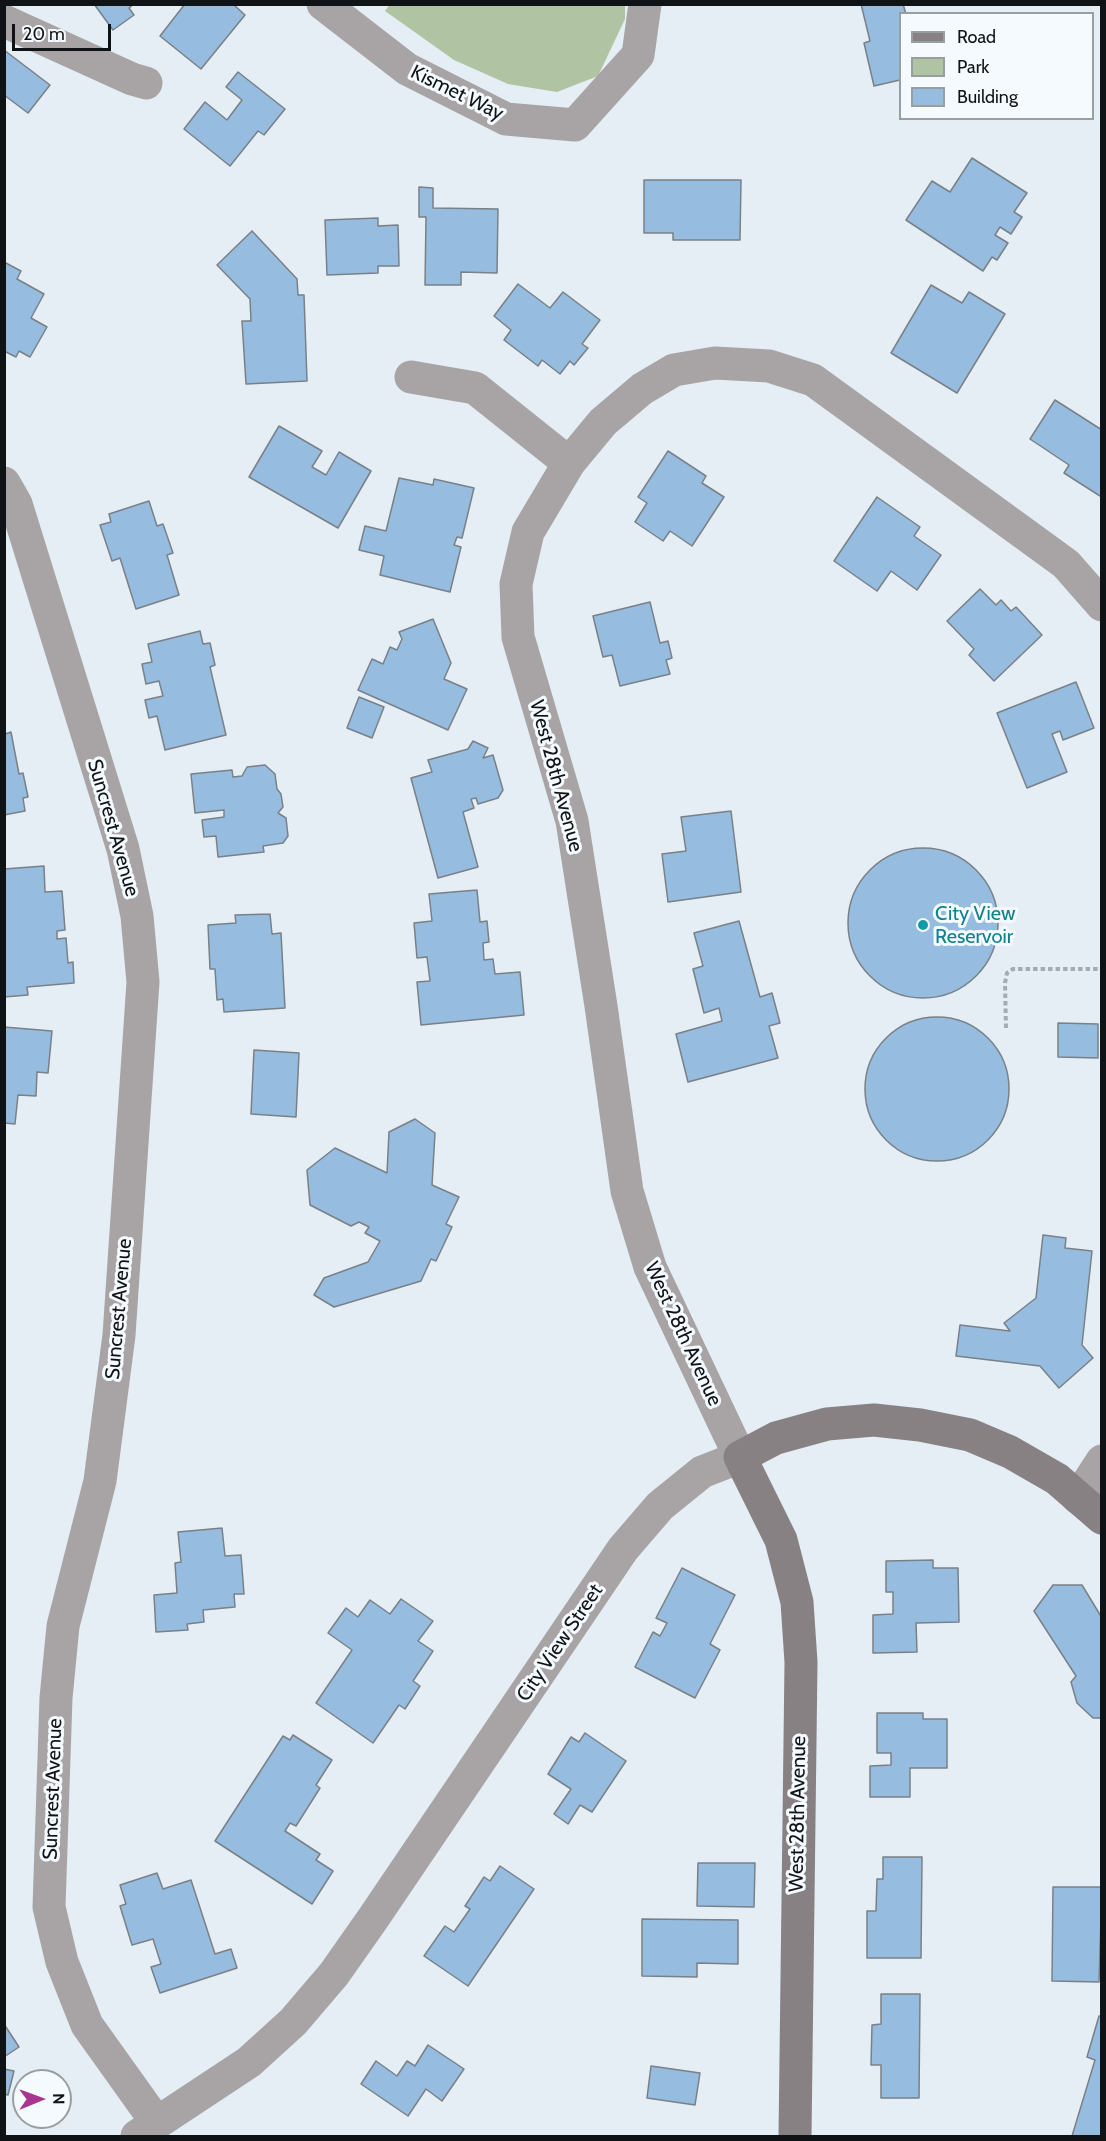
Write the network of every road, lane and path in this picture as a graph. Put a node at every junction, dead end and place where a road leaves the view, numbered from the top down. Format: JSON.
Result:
{"nodes":[{"id":1,"x":323,"y":4,"type":"edge"},
{"id":2,"x":645,"y":4,"type":"edge"},
{"id":3,"x":4,"y":21,"type":"edge"},
{"id":4,"x":146,"y":83,"type":"dead end"},
{"id":5,"x":411,"y":377,"type":"dead end"},
{"id":6,"x":569,"y":463,"type":"junction"},
{"id":7,"x":4,"y":483,"type":"edge"},
{"id":8,"x":1101,"y":605,"type":"edge"},
{"id":9,"x":1101,"y":969,"type":"edge"},
{"id":10,"x":1006,"y":1028,"type":"dead end"},
{"id":11,"x":740,"y":1457,"type":"junction"},
{"id":12,"x":1101,"y":1461,"type":"edge"},
{"id":13,"x":1090,"y":1508,"type":"edge"},
{"id":14,"x":147,"y":2130,"type":"edge"},
{"id":15,"x":795,"y":2136,"type":"edge"}],
"edges":[{"from":1,"to":2,"type":"street","name":"Kismet Way"},
{"from":3,"to":4,"type":"street"},
{"from":5,"to":6,"type":"street"},
{"from":6,"to":8,"type":"street","name":"West 28th Avenue"},
{"from":6,"to":11,"type":"street","name":"West 28th Avenue"},
{"from":7,"to":14,"type":"street","name":"Suncrest Avenue"},
{"from":9,"to":10,"type":"path"},
{"from":11,"to":13,"type":"street","name":"City View Street"},
{"from":11,"to":14,"type":"street","name":"City View Street"},
{"from":11,"to":15,"type":"street","name":"West 28th Avenue"},
{"from":12,"to":13,"type":"street"}]}
